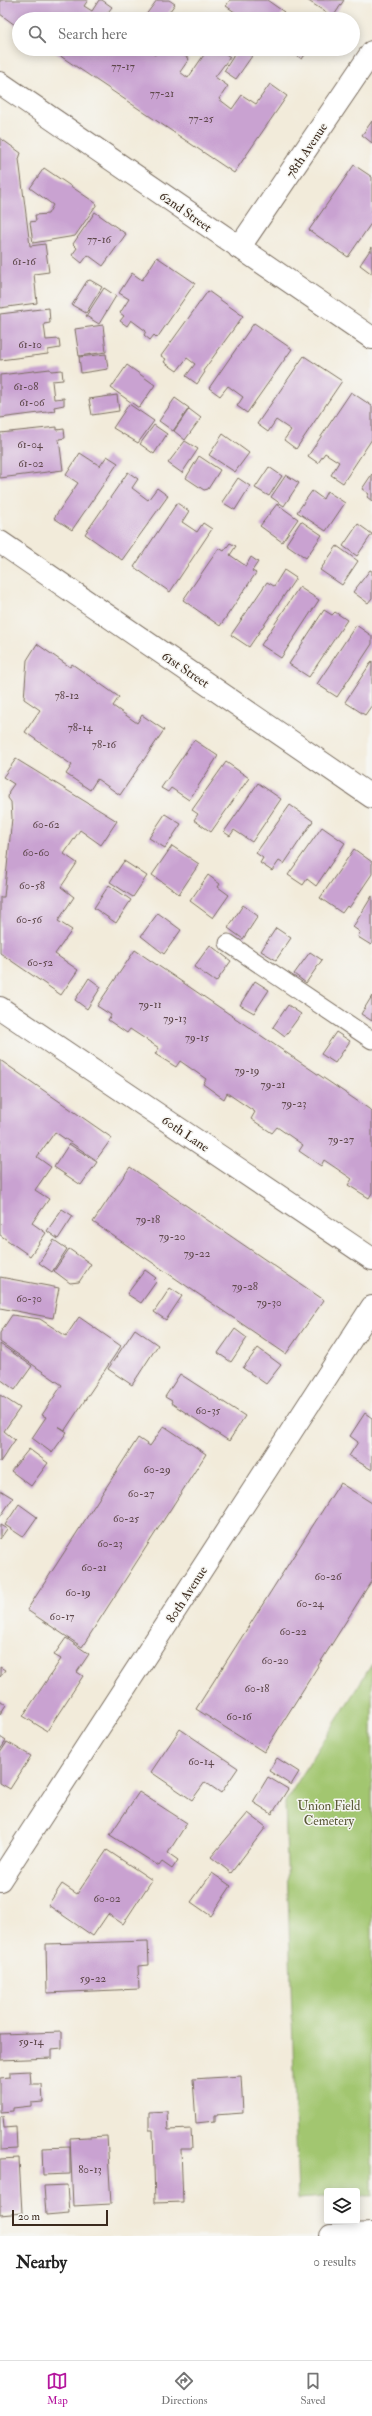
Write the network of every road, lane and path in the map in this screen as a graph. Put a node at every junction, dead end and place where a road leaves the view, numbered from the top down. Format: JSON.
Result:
{"nodes":[{"id":1,"x":372,"y":52,"type":"edge"},
{"id":2,"x":0,"y":83,"type":"edge"},
{"id":3,"x":239,"y":248,"type":"junction"},
{"id":4,"x":372,"y":338,"type":"edge"},
{"id":5,"x":0,"y":542,"type":"edge"},
{"id":6,"x":372,"y":797,"type":"edge"},
{"id":7,"x":228,"y":944,"type":"dead end"},
{"id":8,"x":0,"y":1008,"type":"edge"},
{"id":9,"x":372,"y":1040,"type":"edge"},
{"id":10,"x":372,"y":1259,"type":"edge"},
{"id":11,"x":372,"y":1307,"type":"edge"},
{"id":12,"x":0,"y":1880,"type":"edge"},
{"id":13,"x":372,"y":2234,"type":"edge"},
{"id":14,"x":331,"y":2236,"type":"edge"}],
"edges":[{"from":1,"to":3,"type":"street","name":"78th Avenue"},
{"from":2,"to":3,"type":"street","name":"62nd Street"},
{"from":3,"to":4,"type":"street","name":"62nd Street"},
{"from":5,"to":6,"type":"street","name":"61st Street"},
{"from":7,"to":9,"type":"lane"},
{"from":8,"to":10,"type":"street","name":"60th Lane"},
{"from":11,"to":12,"type":"street","name":"80th Avenue"},
{"from":13,"to":14,"type":"street"}]}
